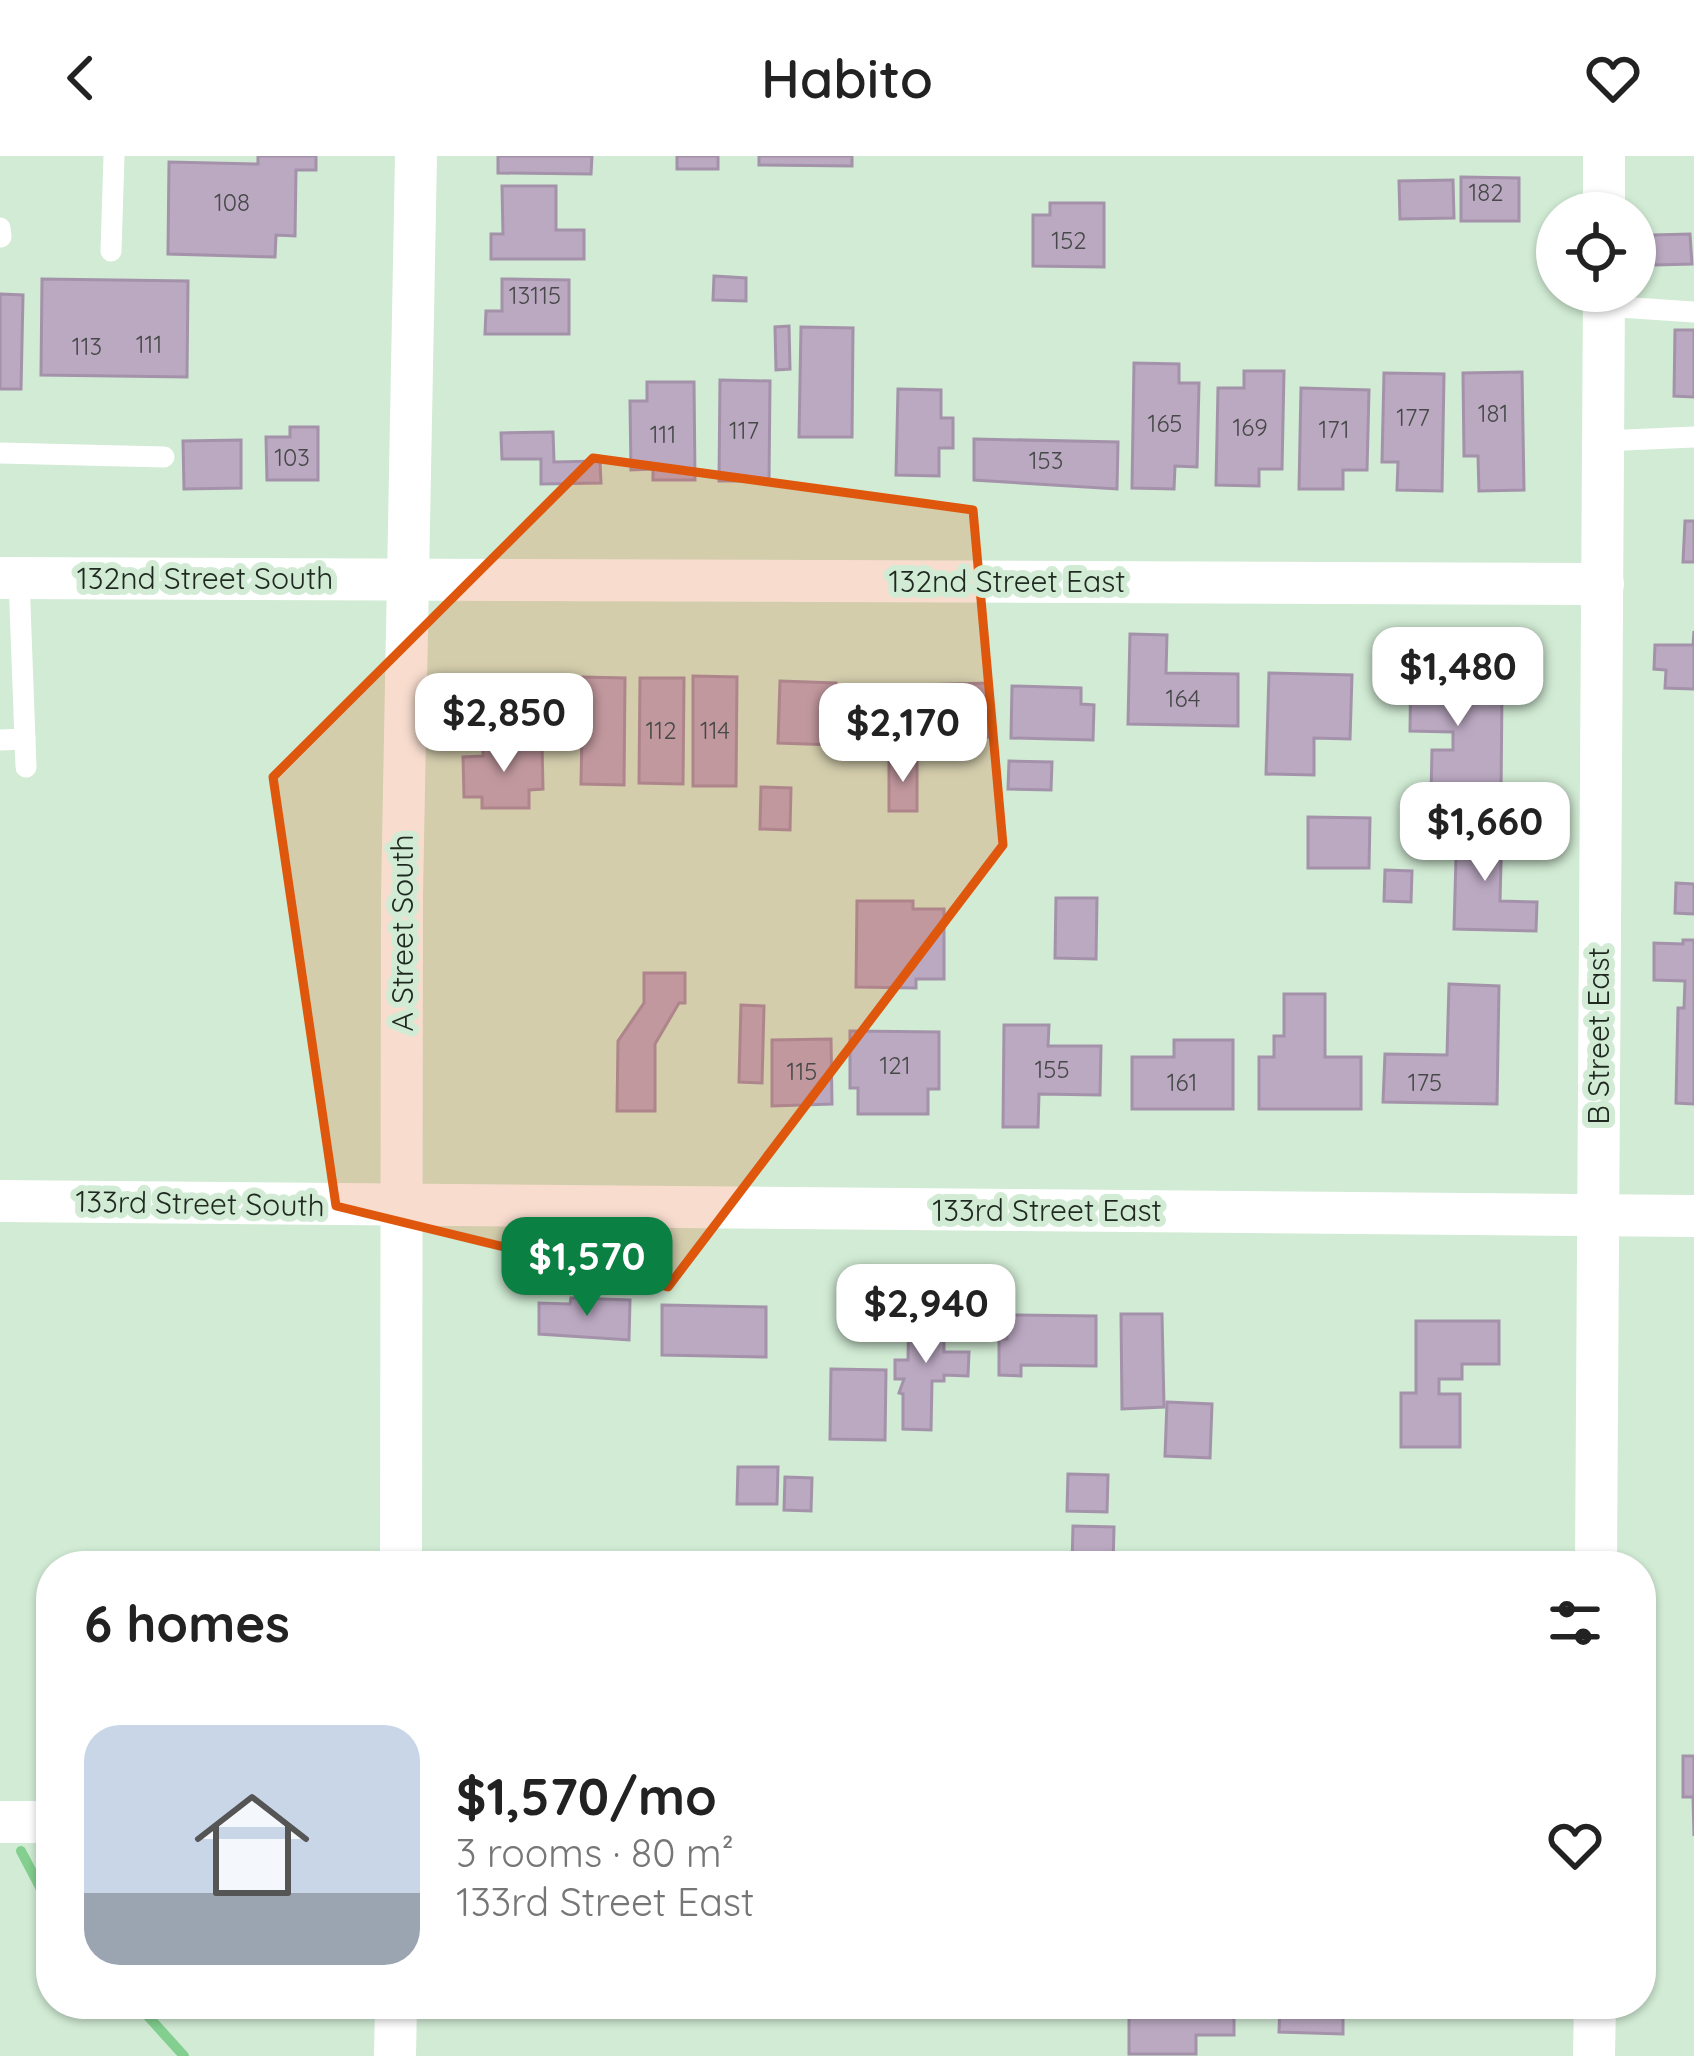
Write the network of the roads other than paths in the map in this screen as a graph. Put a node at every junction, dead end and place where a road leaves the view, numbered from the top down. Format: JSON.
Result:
{"nodes":[{"id":1,"x":114,"y":156,"type":"edge"},
{"id":2,"x":416,"y":156,"type":"edge"},
{"id":3,"x":1604,"y":156,"type":"edge"},
{"id":4,"x":1604,"y":192,"type":"edge"},
{"id":5,"x":0,"y":228,"type":"edge"},
{"id":6,"x":1,"y":237,"type":"edge"},
{"id":7,"x":111,"y":251,"type":"dead end"},
{"id":8,"x":1656,"y":307,"type":"edge"},
{"id":9,"x":1604,"y":312,"type":"edge"},
{"id":10,"x":1694,"y":312,"type":"edge"},
{"id":11,"x":1694,"y":437,"type":"edge"},
{"id":12,"x":1604,"y":441,"type":"junction"},
{"id":13,"x":0,"y":453,"type":"edge"},
{"id":14,"x":164,"y":457,"type":"dead end"},
{"id":15,"x":9,"y":578,"type":"edge"},
{"id":16,"x":410,"y":580,"type":"junction"},
{"id":17,"x":1603,"y":584,"type":"junction"},
{"id":18,"x":25,"y":739,"type":"junction"},
{"id":19,"x":0,"y":740,"type":"edge"},
{"id":20,"x":26,"y":767,"type":"dead end"},
{"id":21,"x":0,"y":1201,"type":"edge"},
{"id":22,"x":399,"y":1206,"type":"junction"},
{"id":23,"x":1598,"y":1215,"type":"junction"},
{"id":24,"x":1694,"y":1216,"type":"edge"},
{"id":25,"x":400,"y":1551,"type":"edge"},
{"id":26,"x":1596,"y":1551,"type":"edge"},
{"id":27,"x":0,"y":1822,"type":"edge"},
{"id":28,"x":36,"y":1822,"type":"edge"},
{"id":29,"x":396,"y":2019,"type":"edge"},
{"id":30,"x":1594,"y":2019,"type":"edge"},
{"id":31,"x":395,"y":2056,"type":"edge"},
{"id":32,"x":1594,"y":2056,"type":"edge"}],
"edges":[{"from":1,"to":7,"type":"lane"},
{"from":2,"to":16,"type":"street","name":"A Street South"},
{"from":3,"to":4,"type":"street"},
{"from":5,"to":6,"type":"lane"},
{"from":8,"to":10,"type":"lane"},
{"from":9,"to":12,"type":"street","name":"B Street East"},
{"from":11,"to":12,"type":"lane"},
{"from":12,"to":17,"type":"street","name":"B Street East"},
{"from":13,"to":14,"type":"lane"},
{"from":15,"to":16,"type":"street","name":"132nd Street South"},
{"from":15,"to":18,"type":"lane"},
{"from":16,"to":17,"type":"street","name":"132nd Street East"},
{"from":16,"to":22,"type":"street","name":"A Street South"},
{"from":17,"to":23,"type":"street","name":"B Street East"},
{"from":18,"to":19,"type":"lane"},
{"from":18,"to":20,"type":"lane"},
{"from":21,"to":22,"type":"street","name":"133rd Street South"},
{"from":22,"to":23,"type":"street","name":"133rd Street East"},
{"from":22,"to":25,"type":"street","name":"A Street South"},
{"from":23,"to":24,"type":"street","name":"133rd Street East"},
{"from":23,"to":26,"type":"street","name":"B Street East"},
{"from":27,"to":28,"type":"street"},
{"from":29,"to":31,"type":"street"},
{"from":30,"to":32,"type":"street"}]}
